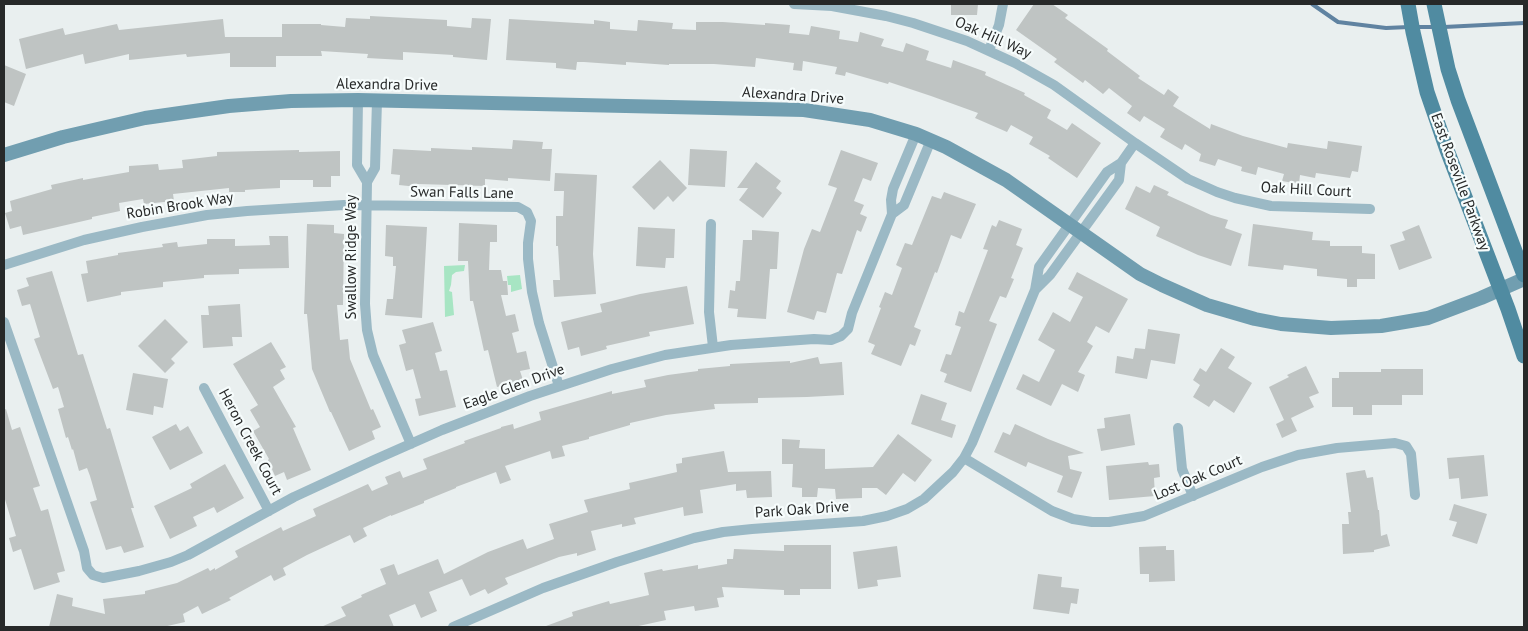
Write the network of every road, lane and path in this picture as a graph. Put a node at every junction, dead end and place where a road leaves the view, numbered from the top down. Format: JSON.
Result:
{"nodes":[{"id":1,"x":794,"y":4,"type":"edge"},
{"id":2,"x":1004,"y":4,"type":"edge"},
{"id":3,"x":1408,"y":4,"type":"edge"},
{"id":4,"x":1434,"y":4,"type":"edge"},
{"id":5,"x":832,"y":5,"type":"edge"},
{"id":6,"x":989,"y":50,"type":"junction"},
{"id":7,"x":358,"y":100,"type":"junction"},
{"id":8,"x":376,"y":101,"type":"junction"},
{"id":9,"x":916,"y":134,"type":"junction"},
{"id":10,"x":931,"y":140,"type":"junction"},
{"id":11,"x":358,"y":141,"type":"junction"},
{"id":12,"x":376,"y":142,"type":"junction"},
{"id":13,"x":1136,"y":143,"type":"junction"},
{"id":14,"x":4,"y":155,"type":"edge"},
{"id":15,"x":1121,"y":163,"type":"junction"},
{"id":16,"x":900,"y":173,"type":"junction"},
{"id":17,"x":915,"y":179,"type":"junction"},
{"id":18,"x":367,"y":182,"type":"junction"},
{"id":19,"x":1094,"y":190,"type":"junction"},
{"id":20,"x":1105,"y":199,"type":"junction"},
{"id":21,"x":367,"y":206,"type":"junction"},
{"id":22,"x":1370,"y":209,"type":"dead end"},
{"id":23,"x":892,"y":214,"type":"junction"},
{"id":24,"x":711,"y":224,"type":"dead end"},
{"id":25,"x":1075,"y":228,"type":"junction"},
{"id":26,"x":1049,"y":252,"type":"junction"},
{"id":27,"x":1060,"y":260,"type":"junction"},
{"id":28,"x":4,"y":265,"type":"edge"},
{"id":29,"x":1524,"y":275,"type":"edge"},
{"id":30,"x":1524,"y":279,"type":"edge"},
{"id":31,"x":1500,"y":289,"type":"junction"},
{"id":32,"x":1035,"y":290,"type":"junction"},
{"id":33,"x":4,"y":322,"type":"edge"},
{"id":34,"x":713,"y":347,"type":"junction"},
{"id":35,"x":1524,"y":356,"type":"edge"},
{"id":36,"x":559,"y":386,"type":"junction"},
{"id":37,"x":204,"y":388,"type":"dead end"},
{"id":38,"x":1178,"y":428,"type":"dead end"},
{"id":39,"x":411,"y":444,"type":"junction"},
{"id":40,"x":964,"y":458,"type":"junction"},
{"id":41,"x":1415,"y":495,"type":"dead end"},
{"id":42,"x":1193,"y":496,"type":"junction"},
{"id":43,"x":269,"y":511,"type":"junction"},
{"id":44,"x":453,"y":627,"type":"edge"}],
"edges":[{"from":1,"to":5,"type":"street","name":"Oak Hill Way"},
{"from":2,"to":6,"type":"street"},
{"from":3,"to":31,"type":"main road","name":"East Roseville Parkway"},
{"from":4,"to":29,"type":"main road","name":"East Roseville Parkway"},
{"from":5,"to":6,"type":"street","name":"Oak Hill Way"},
{"from":6,"to":13,"type":"street","name":"Oak Hill Way"},
{"from":7,"to":8,"type":"street","name":"Alexandra Drive"},
{"from":7,"to":11,"type":"street","name":"Swallow Ridge Way"},
{"from":7,"to":14,"type":"street","name":"Alexandra Drive"},
{"from":8,"to":9,"type":"street","name":"Alexandra Drive"},
{"from":8,"to":12,"type":"street","name":"Swallow Ridge Way"},
{"from":9,"to":10,"type":"street","name":"Alexandra Drive"},
{"from":9,"to":16,"type":"street","name":"Eagle Glen Drive"},
{"from":10,"to":17,"type":"street","name":"Eagle Glen Drive"},
{"from":10,"to":25,"type":"street","name":"Alexandra Drive"},
{"from":11,"to":12,"type":"street"},
{"from":11,"to":18,"type":"street","name":"Swallow Ridge Way"},
{"from":12,"to":18,"type":"street","name":"Swallow Ridge Way"},
{"from":13,"to":15,"type":"street"},
{"from":13,"to":22,"type":"street","name":"Oak Hill Court"},
{"from":15,"to":19,"type":"street"},
{"from":15,"to":20,"type":"street"},
{"from":16,"to":17,"type":"street"},
{"from":16,"to":23,"type":"street","name":"Eagle Glen Drive"},
{"from":17,"to":23,"type":"street","name":"Eagle Glen Drive"},
{"from":18,"to":21,"type":"street","name":"Swallow Ridge Way"},
{"from":19,"to":20,"type":"street"},
{"from":19,"to":25,"type":"street"},
{"from":20,"to":25,"type":"street"},
{"from":21,"to":28,"type":"street","name":"Robin Brook Way"},
{"from":21,"to":36,"type":"street","name":"Swan Falls Lane"},
{"from":21,"to":39,"type":"street","name":"Swallow Ridge Way"},
{"from":23,"to":34,"type":"street","name":"Eagle Glen Drive"},
{"from":24,"to":34,"type":"street"},
{"from":25,"to":26,"type":"street","name":"Park Oak Drive"},
{"from":25,"to":27,"type":"street","name":"Park Oak Drive"},
{"from":25,"to":31,"type":"street","name":"Alexandra Drive"},
{"from":26,"to":27,"type":"street"},
{"from":26,"to":32,"type":"street","name":"Park Oak Drive"},
{"from":27,"to":32,"type":"street","name":"Park Oak Drive"},
{"from":30,"to":31,"type":"street","name":"Alexandra Drive"},
{"from":31,"to":35,"type":"main road","name":"East Roseville Parkway"},
{"from":32,"to":40,"type":"street","name":"Park Oak Drive"},
{"from":33,"to":43,"type":"street","name":"Eagle Glen Drive"},
{"from":34,"to":36,"type":"street","name":"Eagle Glen Drive"},
{"from":36,"to":39,"type":"street","name":"Eagle Glen Drive"},
{"from":37,"to":43,"type":"street","name":"Heron Creek Court"},
{"from":38,"to":42,"type":"street"},
{"from":39,"to":43,"type":"street","name":"Eagle Glen Drive"},
{"from":40,"to":42,"type":"street","name":"Lost Oak Court"},
{"from":40,"to":44,"type":"street","name":"Park Oak Drive"},
{"from":41,"to":42,"type":"street","name":"Lost Oak Court"}]}
